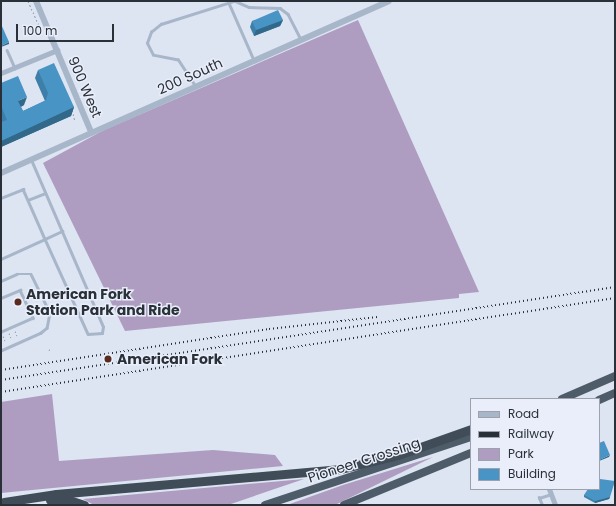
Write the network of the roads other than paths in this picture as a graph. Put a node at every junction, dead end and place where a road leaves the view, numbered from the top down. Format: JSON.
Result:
{"nodes":[{"id":1,"x":36,"y":1,"type":"edge"},
{"id":2,"x":234,"y":1,"type":"edge"},
{"id":3,"x":389,"y":1,"type":"edge"},
{"id":4,"x":230,"y":2,"type":"junction"},
{"id":5,"x":301,"y":40,"type":"junction"},
{"id":6,"x":7,"y":50,"type":"dead end"},
{"id":7,"x":57,"y":50,"type":"junction"},
{"id":8,"x":254,"y":61,"type":"junction"},
{"id":9,"x":15,"y":69,"type":"junction"},
{"id":10,"x":1,"y":73,"type":"edge"},
{"id":11,"x":195,"y":87,"type":"junction"},
{"id":12,"x":92,"y":132,"type":"junction"},
{"id":13,"x":30,"y":160,"type":"junction"},
{"id":14,"x":1,"y":173,"type":"edge"},
{"id":15,"x":46,"y":193,"type":"junction"},
{"id":16,"x":1,"y":198,"type":"edge"},
{"id":17,"x":28,"y":200,"type":"junction"},
{"id":18,"x":62,"y":232,"type":"junction"},
{"id":19,"x":45,"y":239,"type":"junction"},
{"id":20,"x":1,"y":259,"type":"edge"},
{"id":21,"x":1,"y":281,"type":"edge"},
{"id":22,"x":1,"y":298,"type":"edge"},
{"id":23,"x":1,"y":332,"type":"edge"},
{"id":24,"x":1,"y":350,"type":"edge"},
{"id":25,"x":615,"y":376,"type":"edge"},
{"id":26,"x":615,"y":393,"type":"edge"},
{"id":27,"x":564,"y":398,"type":"edge"},
{"id":28,"x":600,"y":400,"type":"edge"},
{"id":29,"x":470,"y":429,"type":"edge"},
{"id":30,"x":470,"y":437,"type":"edge"},
{"id":31,"x":470,"y":453,"type":"edge"},
{"id":32,"x":550,"y":491,"type":"edge"},
{"id":33,"x":2,"y":502,"type":"edge"},
{"id":34,"x":84,"y":505,"type":"edge"},
{"id":35,"x":265,"y":505,"type":"edge"},
{"id":36,"x":344,"y":505,"type":"edge"},
{"id":37,"x":542,"y":505,"type":"edge"},
{"id":38,"x":555,"y":505,"type":"edge"}],
"edges":[{"from":1,"to":7,"type":"street","name":"900 West"},
{"from":2,"to":4,"type":"lane"},
{"from":2,"to":5,"type":"lane"},
{"from":3,"to":5,"type":"street","name":"200 South"},
{"from":4,"to":8,"type":"lane"},
{"from":4,"to":11,"type":"lane"},
{"from":5,"to":8,"type":"street","name":"200 South"},
{"from":6,"to":9,"type":"lane"},
{"from":7,"to":9,"type":"street","name":"900 West"},
{"from":7,"to":12,"type":"street","name":"900 West"},
{"from":8,"to":11,"type":"street","name":"200 South"},
{"from":9,"to":10,"type":"street","name":"900 West"},
{"from":11,"to":12,"type":"street","name":"200 South"},
{"from":12,"to":13,"type":"street","name":"200 South"},
{"from":13,"to":14,"type":"street","name":"200 South"},
{"from":13,"to":15,"type":"lane"},
{"from":15,"to":17,"type":"lane"},
{"from":15,"to":18,"type":"lane"},
{"from":16,"to":17,"type":"lane"},
{"from":17,"to":19,"type":"lane"},
{"from":18,"to":19,"type":"lane"},
{"from":18,"to":19,"type":"lane"},
{"from":19,"to":20,"type":"lane"},
{"from":21,"to":24,"type":"lane"},
{"from":22,"to":23,"type":"lane"},
{"from":25,"to":27,"type":"highway"},
{"from":26,"to":28,"type":"highway"},
{"from":29,"to":33,"type":"highway"},
{"from":30,"to":35,"type":"highway","name":"Pioneer Crossing"},
{"from":31,"to":36,"type":"highway"},
{"from":32,"to":37,"type":"lane"},
{"from":32,"to":38,"type":"street"},
{"from":33,"to":34,"type":"highway"}]}
